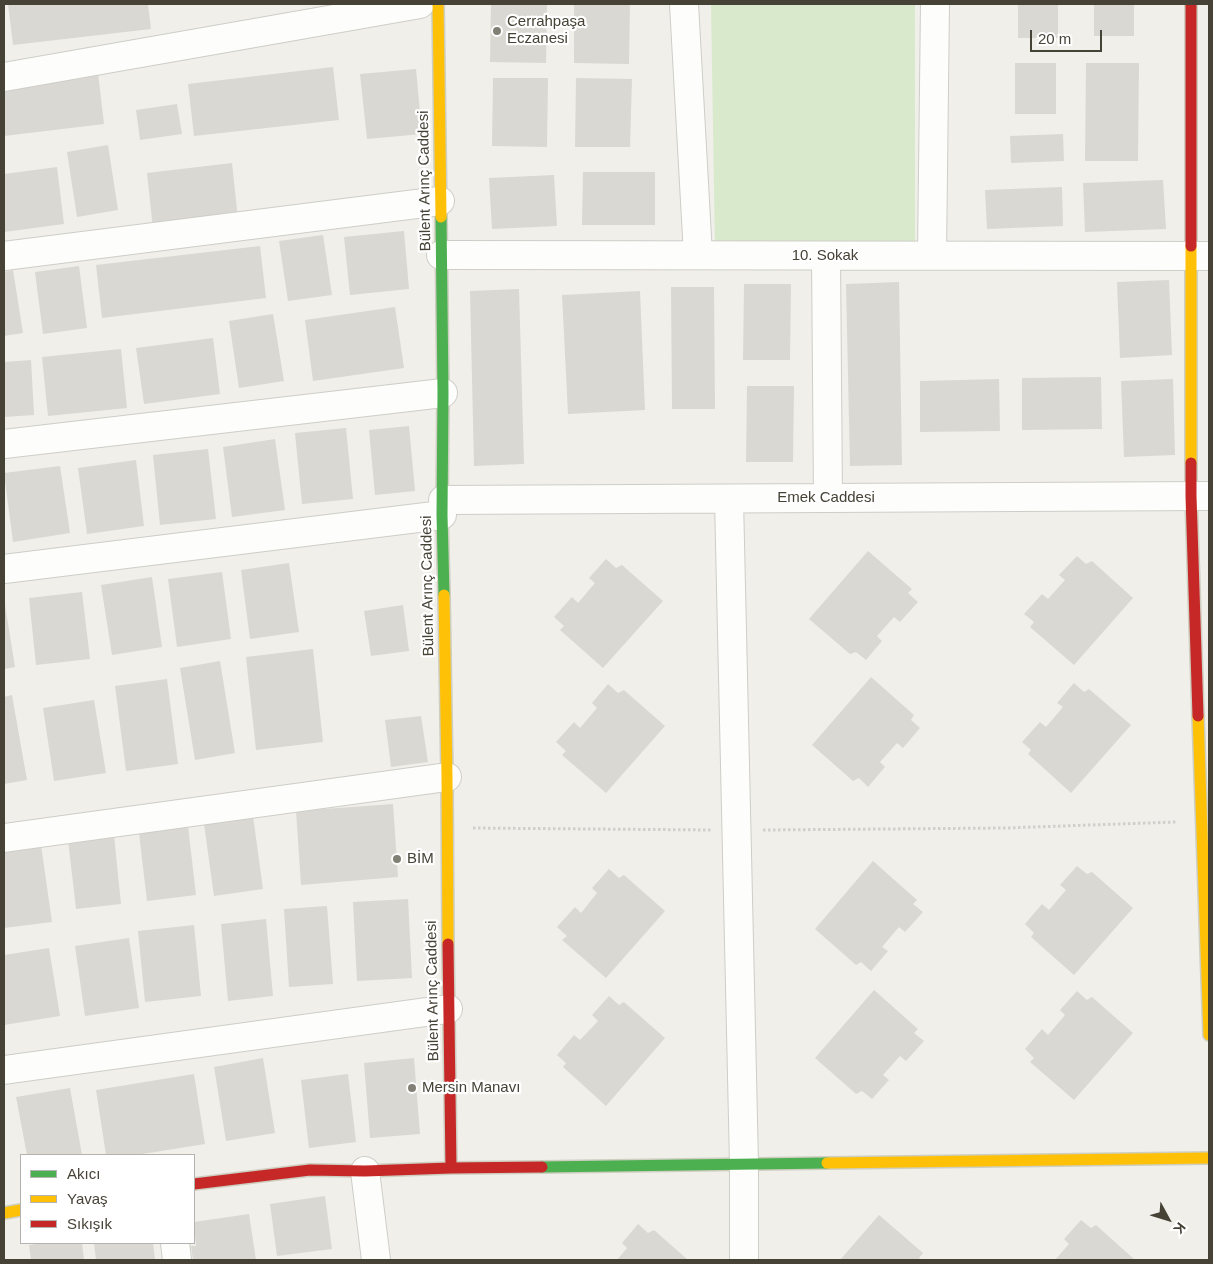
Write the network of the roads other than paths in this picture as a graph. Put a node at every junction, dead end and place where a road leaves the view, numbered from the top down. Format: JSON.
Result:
{"nodes":[{"id":1,"x":420,"y":4,"type":"edge"},
{"id":2,"x":438,"y":4,"type":"edge"},
{"id":3,"x":684,"y":4,"type":"edge"},
{"id":4,"x":935,"y":4,"type":"edge"},
{"id":5,"x":1191,"y":4,"type":"edge"},
{"id":6,"x":4,"y":77,"type":"edge"},
{"id":7,"x":440,"y":201,"type":"junction"},
{"id":8,"x":440,"y":255,"type":"junction"},
{"id":9,"x":698,"y":255,"type":"junction"},
{"id":10,"x":4,"y":256,"type":"edge"},
{"id":11,"x":826,"y":256,"type":"junction"},
{"id":12,"x":932,"y":256,"type":"junction"},
{"id":13,"x":1200,"y":256,"type":"edge"},
{"id":14,"x":442,"y":393,"type":"junction"},
{"id":15,"x":4,"y":444,"type":"edge"},
{"id":16,"x":1200,"y":496,"type":"edge"},
{"id":17,"x":828,"y":498,"type":"junction"},
{"id":18,"x":729,"y":499,"type":"junction"},
{"id":19,"x":442,"y":507,"type":"junction"},
{"id":20,"x":4,"y":569,"type":"edge"},
{"id":21,"x":446,"y":777,"type":"junction"},
{"id":22,"x":4,"y":838,"type":"edge"},
{"id":23,"x":448,"y":1009,"type":"junction"},
{"id":24,"x":1209,"y":1035,"type":"edge"},
{"id":25,"x":4,"y":1070,"type":"edge"},
{"id":26,"x":1209,"y":1158,"type":"edge"},
{"id":27,"x":744,"y":1164,"type":"junction"},
{"id":28,"x":451,"y":1168,"type":"junction"},
{"id":29,"x":365,"y":1172,"type":"junction"},
{"id":30,"x":195,"y":1184,"type":"edge"},
{"id":31,"x":20,"y":1210,"type":"edge"},
{"id":32,"x":4,"y":1213,"type":"edge"},
{"id":33,"x":175,"y":1244,"type":"edge"},
{"id":34,"x":177,"y":1260,"type":"edge"},
{"id":35,"x":376,"y":1260,"type":"edge"},
{"id":36,"x":744,"y":1260,"type":"edge"}],
"edges":[{"from":1,"to":6,"type":"street"},
{"from":2,"to":7,"type":"street","name":"Bülent Arınç Caddesi"},
{"from":3,"to":9,"type":"street"},
{"from":4,"to":12,"type":"street"},
{"from":5,"to":13,"type":"street"},
{"from":7,"to":8,"type":"street","name":"Bülent Arınç Caddesi"},
{"from":7,"to":10,"type":"street"},
{"from":8,"to":9,"type":"street","name":"10. Sokak"},
{"from":8,"to":14,"type":"street","name":"Bülent Arınç Caddesi"},
{"from":9,"to":11,"type":"street","name":"10. Sokak"},
{"from":11,"to":12,"type":"street","name":"10. Sokak"},
{"from":11,"to":17,"type":"street"},
{"from":12,"to":13,"type":"street","name":"10. Sokak"},
{"from":13,"to":16,"type":"street"},
{"from":14,"to":15,"type":"street"},
{"from":14,"to":19,"type":"street","name":"Bülent Arınç Caddesi"},
{"from":16,"to":17,"type":"street","name":"Emek Caddesi"},
{"from":16,"to":24,"type":"street"},
{"from":17,"to":18,"type":"street","name":"Emek Caddesi"},
{"from":18,"to":19,"type":"street","name":"Emek Caddesi"},
{"from":18,"to":27,"type":"street"},
{"from":19,"to":20,"type":"street","name":"Emek Caddesi"},
{"from":19,"to":21,"type":"street","name":"Bülent Arınç Caddesi"},
{"from":21,"to":22,"type":"street"},
{"from":21,"to":23,"type":"street","name":"Bülent Arınç Caddesi"},
{"from":23,"to":25,"type":"street"},
{"from":23,"to":28,"type":"street","name":"Bülent Arınç Caddesi"},
{"from":26,"to":27,"type":"street"},
{"from":27,"to":28,"type":"street"},
{"from":27,"to":36,"type":"street"},
{"from":28,"to":29,"type":"street"},
{"from":29,"to":30,"type":"street"},
{"from":29,"to":35,"type":"street"},
{"from":31,"to":32,"type":"street"},
{"from":33,"to":34,"type":"street"}]}
